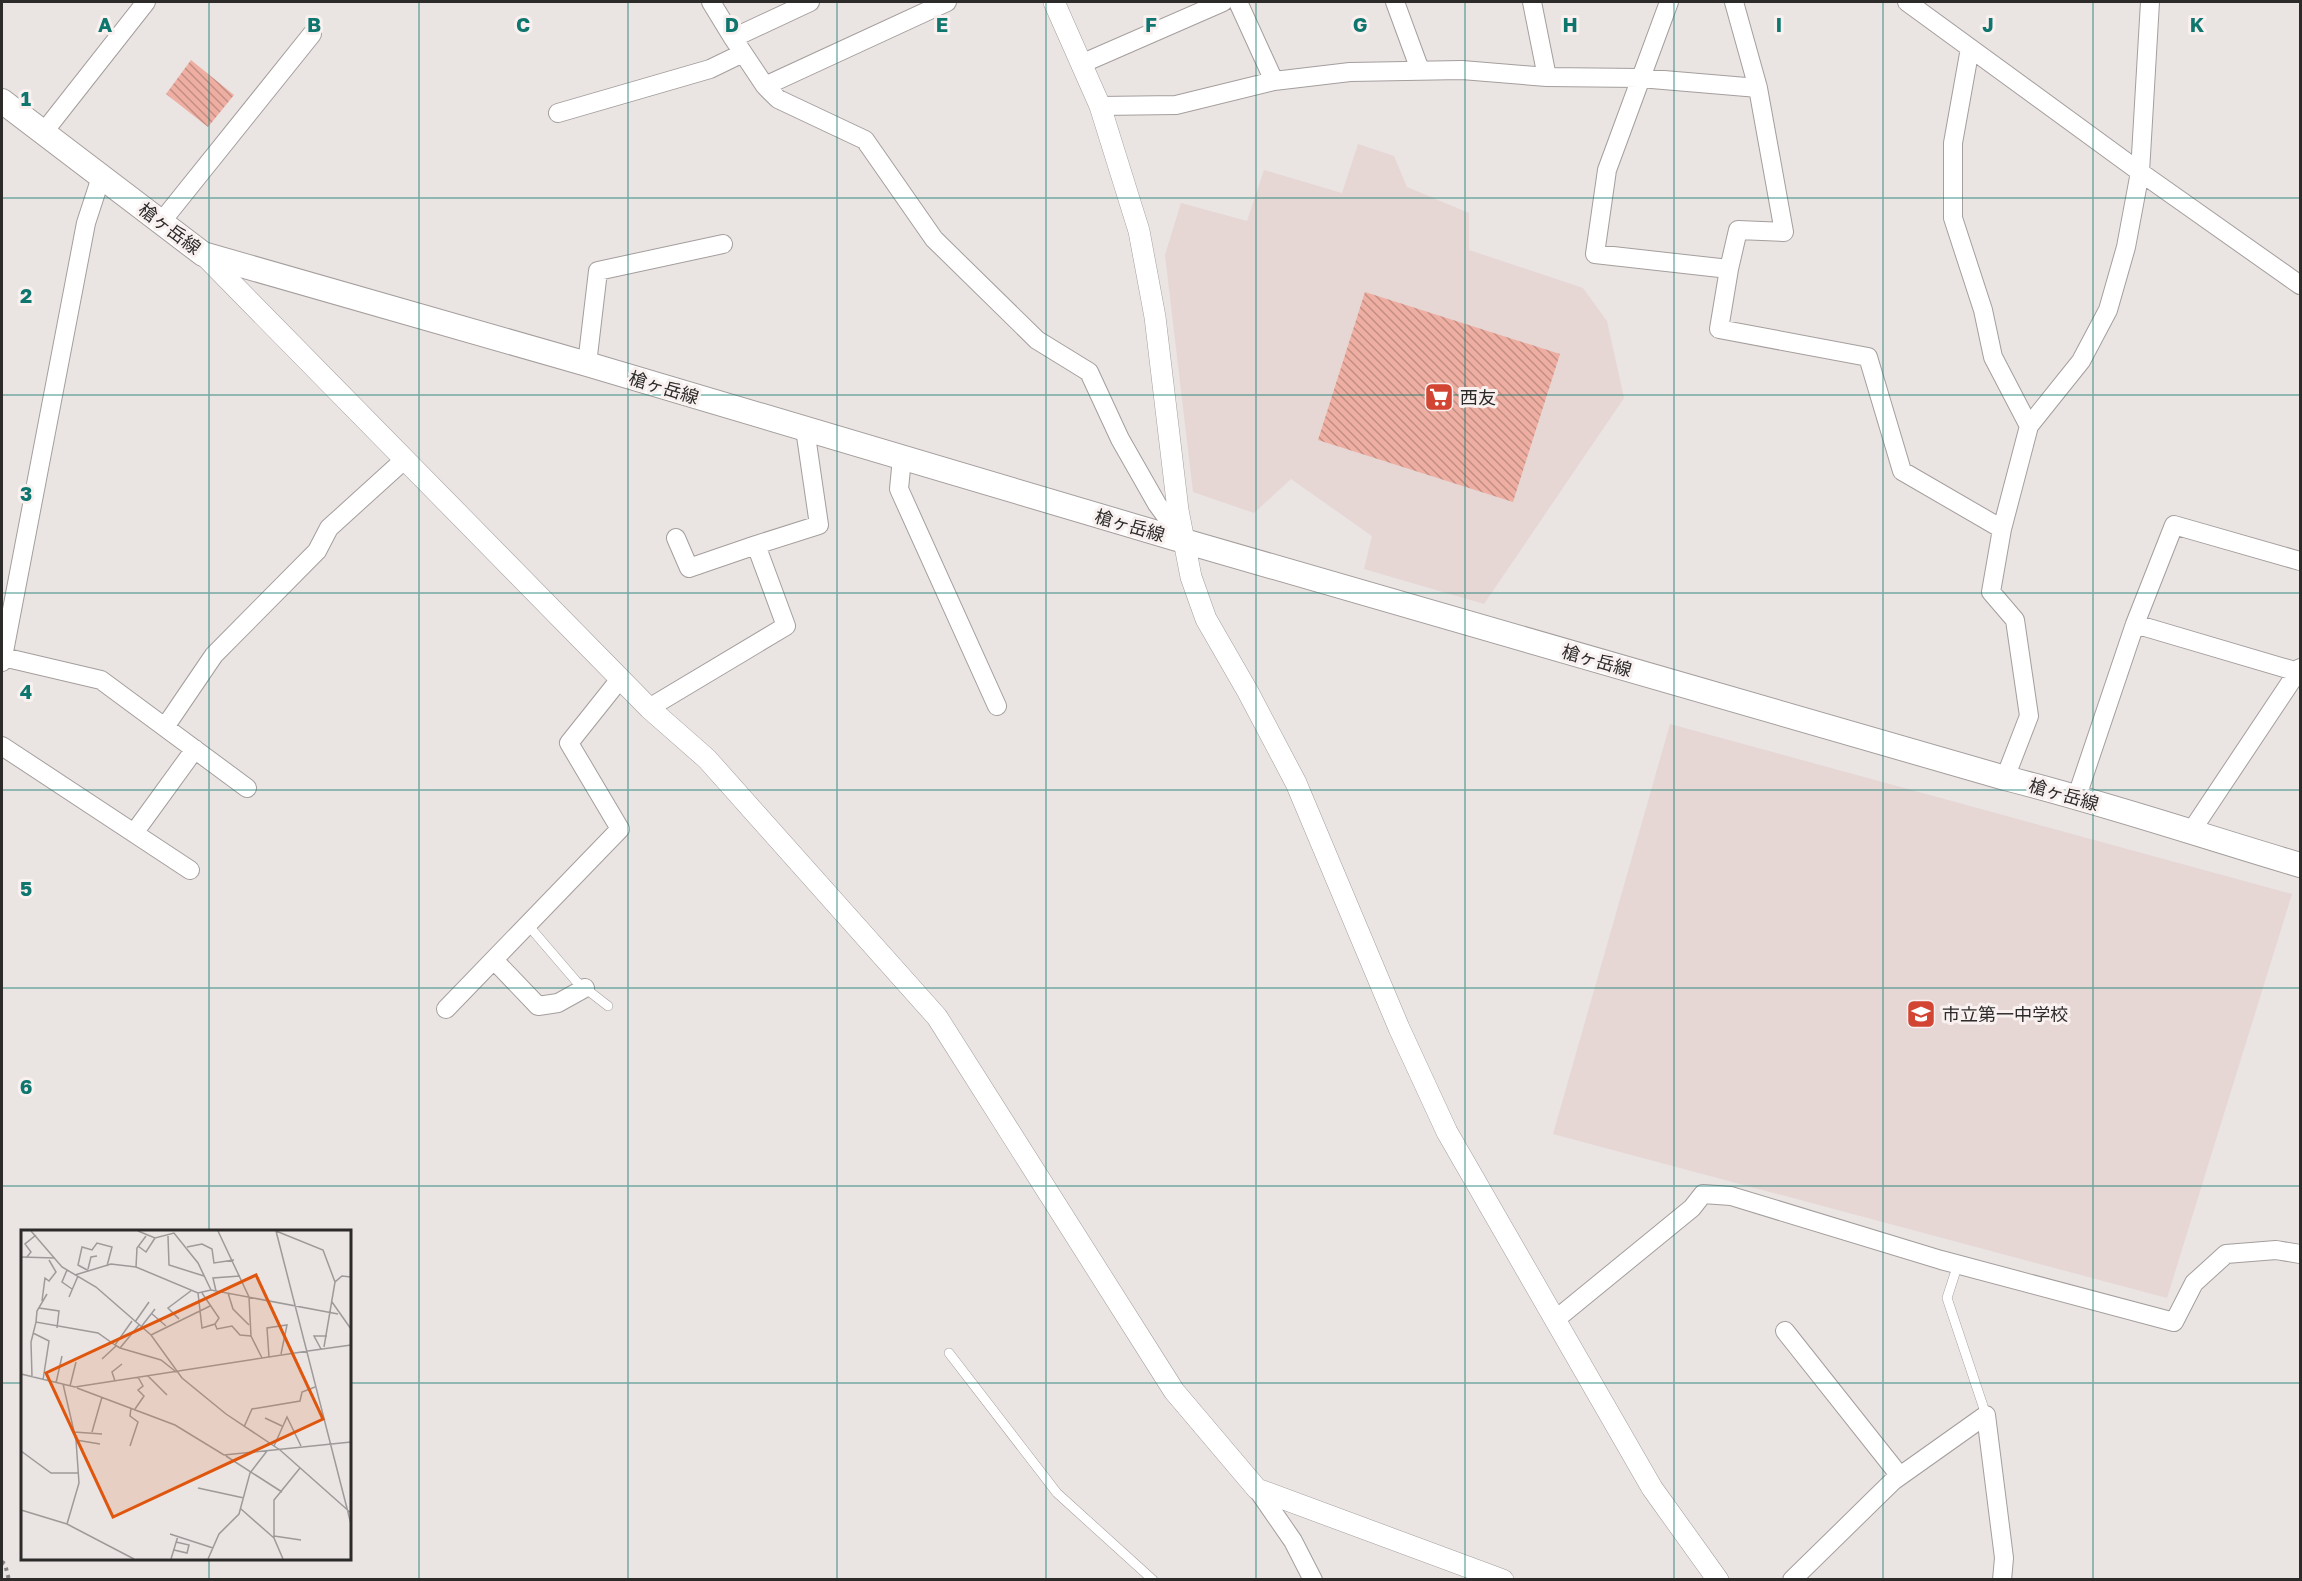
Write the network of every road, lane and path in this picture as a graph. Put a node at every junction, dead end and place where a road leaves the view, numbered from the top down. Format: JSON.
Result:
{"nodes":[{"id":1,"x":146,"y":2,"type":"edge"},
{"id":2,"x":711,"y":2,"type":"edge"},
{"id":3,"x":810,"y":2,"type":"edge"},
{"id":4,"x":947,"y":2,"type":"edge"},
{"id":5,"x":1054,"y":2,"type":"edge"},
{"id":6,"x":1222,"y":2,"type":"edge"},
{"id":7,"x":1238,"y":2,"type":"edge"},
{"id":8,"x":1395,"y":2,"type":"edge"},
{"id":9,"x":1532,"y":2,"type":"edge"},
{"id":10,"x":1669,"y":2,"type":"edge"},
{"id":11,"x":1734,"y":2,"type":"edge"},
{"id":12,"x":1907,"y":2,"type":"edge"},
{"id":13,"x":2150,"y":2,"type":"edge"},
{"id":14,"x":312,"y":34,"type":"dead end"},
{"id":15,"x":738,"y":46,"type":"junction"},
{"id":16,"x":1970,"y":48,"type":"junction"},
{"id":17,"x":1081,"y":64,"type":"junction"},
{"id":18,"x":1420,"y":70,"type":"junction"},
{"id":19,"x":1547,"y":77,"type":"junction"},
{"id":20,"x":1640,"y":78,"type":"junction"},
{"id":21,"x":1274,"y":81,"type":"junction"},
{"id":22,"x":765,"y":86,"type":"junction"},
{"id":23,"x":1758,"y":88,"type":"junction"},
{"id":24,"x":2,"y":100,"type":"edge"},
{"id":25,"x":1100,"y":106,"type":"junction"},
{"id":26,"x":558,"y":113,"type":"dead end"},
{"id":27,"x":43,"y":133,"type":"junction"},
{"id":28,"x":2140,"y":172,"type":"junction"},
{"id":29,"x":101,"y":177,"type":"junction"},
{"id":30,"x":162,"y":221,"type":"junction"},
{"id":31,"x":723,"y":244,"type":"dead end"},
{"id":32,"x":203,"y":254,"type":"junction"},
{"id":33,"x":1729,"y":269,"type":"junction"},
{"id":34,"x":2301,"y":285,"type":"edge"},
{"id":35,"x":587,"y":364,"type":"junction"},
{"id":36,"x":2028,"y":426,"type":"junction"},
{"id":37,"x":805,"y":429,"type":"junction"},
{"id":38,"x":902,"y":458,"type":"junction"},
{"id":39,"x":404,"y":460,"type":"junction"},
{"id":40,"x":2002,"y":529,"type":"junction"},
{"id":41,"x":676,"y":538,"type":"dead end"},
{"id":42,"x":1184,"y":540,"type":"junction"},
{"id":43,"x":756,"y":545,"type":"junction"},
{"id":44,"x":2301,"y":561,"type":"edge"},
{"id":45,"x":2135,"y":624,"type":"junction"},
{"id":46,"x":2,"y":659,"type":"edge"},
{"id":47,"x":2299,"y":670,"type":"edge"},
{"id":48,"x":620,"y":679,"type":"junction"},
{"id":49,"x":997,"y":706,"type":"dead end"},
{"id":50,"x":649,"y":708,"type":"junction"},
{"id":51,"x":165,"y":727,"type":"junction"},
{"id":52,"x":2,"y":746,"type":"edge"},
{"id":53,"x":195,"y":749,"type":"junction"},
{"id":54,"x":2005,"y":778,"type":"junction"},
{"id":55,"x":247,"y":788,"type":"dead end"},
{"id":56,"x":2077,"y":796,"type":"junction"},
{"id":57,"x":134,"y":833,"type":"junction"},
{"id":58,"x":2190,"y":833,"type":"junction"},
{"id":59,"x":2301,"y":865,"type":"edge"},
{"id":60,"x":190,"y":870,"type":"dead end"},
{"id":61,"x":528,"y":925,"type":"junction"},
{"id":62,"x":494,"y":960,"type":"junction"},
{"id":63,"x":585,"y":988,"type":"junction"},
{"id":64,"x":608,"y":1006,"type":"dead end"},
{"id":65,"x":446,"y":1009,"type":"dead end"},
{"id":66,"x":2301,"y":1254,"type":"edge"},
{"id":67,"x":1958,"y":1264,"type":"junction"},
{"id":68,"x":1556,"y":1320,"type":"junction"},
{"id":69,"x":1785,"y":1331,"type":"dead end"},
{"id":70,"x":950,"y":1353,"type":"dead end"},
{"id":71,"x":1986,"y":1415,"type":"junction"},
{"id":72,"x":1900,"y":1476,"type":"junction"},
{"id":73,"x":1257,"y":1489,"type":"junction"},
{"id":74,"x":2,"y":1562,"type":"edge"},
{"id":75,"x":9,"y":1580,"type":"edge"},
{"id":76,"x":1153,"y":1580,"type":"edge"},
{"id":77,"x":1313,"y":1580,"type":"edge"},
{"id":78,"x":1503,"y":1580,"type":"edge"},
{"id":79,"x":1718,"y":1580,"type":"edge"},
{"id":80,"x":1792,"y":1580,"type":"edge"},
{"id":81,"x":2002,"y":1580,"type":"edge"}],
"edges":[{"from":1,"to":27,"type":"street"},
{"from":2,"to":15,"type":"street"},
{"from":3,"to":15,"type":"street"},
{"from":4,"to":22,"type":"street"},
{"from":5,"to":17,"type":"street"},
{"from":6,"to":17,"type":"street"},
{"from":7,"to":21,"type":"street"},
{"from":8,"to":18,"type":"street"},
{"from":9,"to":19,"type":"street"},
{"from":10,"to":20,"type":"street"},
{"from":11,"to":23,"type":"street"},
{"from":12,"to":16,"type":"street"},
{"from":13,"to":28,"type":"street"},
{"from":14,"to":30,"type":"street"},
{"from":15,"to":22,"type":"street"},
{"from":15,"to":26,"type":"street"},
{"from":16,"to":28,"type":"street"},
{"from":16,"to":36,"type":"street"},
{"from":17,"to":25,"type":"street"},
{"from":18,"to":19,"type":"street"},
{"from":18,"to":21,"type":"street"},
{"from":19,"to":20,"type":"street"},
{"from":20,"to":23,"type":"street"},
{"from":20,"to":33,"type":"street"},
{"from":21,"to":25,"type":"street"},
{"from":22,"to":42,"type":"street"},
{"from":23,"to":33,"type":"street"},
{"from":24,"to":27,"type":"main road","name":"槍ヶ岳線"},
{"from":25,"to":42,"type":"street"},
{"from":27,"to":29,"type":"main road","name":"槍ヶ岳線"},
{"from":28,"to":34,"type":"street"},
{"from":28,"to":36,"type":"street"},
{"from":29,"to":30,"type":"main road","name":"槍ヶ岳線"},
{"from":29,"to":46,"type":"street"},
{"from":30,"to":32,"type":"main road","name":"槍ヶ岳線"},
{"from":31,"to":35,"type":"street"},
{"from":32,"to":35,"type":"main road","name":"槍ヶ岳線"},
{"from":32,"to":39,"type":"street"},
{"from":33,"to":40,"type":"street"},
{"from":35,"to":37,"type":"main road","name":"槍ヶ岳線"},
{"from":36,"to":40,"type":"street"},
{"from":37,"to":38,"type":"main road","name":"槍ヶ岳線"},
{"from":37,"to":43,"type":"street"},
{"from":38,"to":42,"type":"main road","name":"槍ヶ岳線"},
{"from":38,"to":49,"type":"street"},
{"from":39,"to":48,"type":"street"},
{"from":39,"to":51,"type":"street"},
{"from":40,"to":54,"type":"street"},
{"from":41,"to":43,"type":"street"},
{"from":42,"to":54,"type":"main road","name":"槍ヶ岳線"},
{"from":42,"to":68,"type":"street"},
{"from":43,"to":50,"type":"street"},
{"from":44,"to":45,"type":"street"},
{"from":45,"to":47,"type":"street"},
{"from":45,"to":56,"type":"street"},
{"from":46,"to":51,"type":"street"},
{"from":47,"to":58,"type":"street"},
{"from":48,"to":50,"type":"street"},
{"from":48,"to":61,"type":"street"},
{"from":50,"to":73,"type":"street"},
{"from":51,"to":53,"type":"street"},
{"from":52,"to":57,"type":"street"},
{"from":53,"to":55,"type":"street"},
{"from":53,"to":57,"type":"street"},
{"from":54,"to":56,"type":"main road","name":"槍ヶ岳線"},
{"from":56,"to":58,"type":"main road","name":"槍ヶ岳線"},
{"from":57,"to":60,"type":"street"},
{"from":58,"to":59,"type":"main road","name":"槍ヶ岳線"},
{"from":61,"to":62,"type":"street"},
{"from":61,"to":63,"type":"lane"},
{"from":62,"to":63,"type":"street"},
{"from":62,"to":65,"type":"street"},
{"from":63,"to":64,"type":"lane"},
{"from":66,"to":67,"type":"street"},
{"from":67,"to":68,"type":"street"},
{"from":67,"to":71,"type":"lane"},
{"from":68,"to":79,"type":"street"},
{"from":69,"to":72,"type":"street"},
{"from":70,"to":76,"type":"lane"},
{"from":71,"to":72,"type":"street"},
{"from":71,"to":81,"type":"street"},
{"from":72,"to":80,"type":"street"},
{"from":73,"to":77,"type":"street"},
{"from":73,"to":78,"type":"street"},
{"from":74,"to":75,"type":"path"}]}
